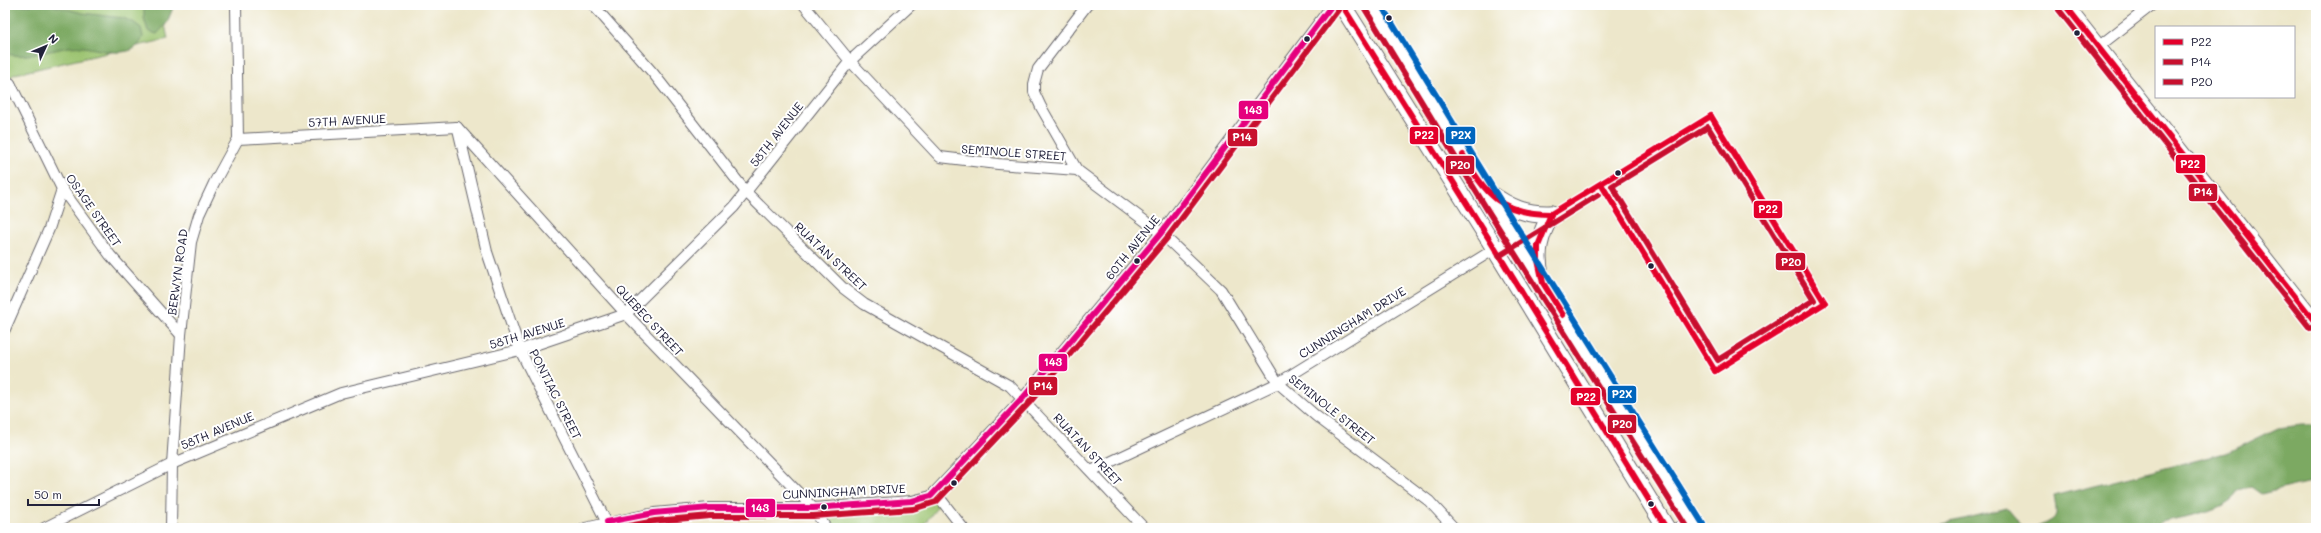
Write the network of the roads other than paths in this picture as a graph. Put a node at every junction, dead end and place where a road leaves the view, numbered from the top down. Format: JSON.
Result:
{"nodes":[{"id":1,"x":236,"y":5,"type":"edge"},
{"id":2,"x":593,"y":5,"type":"edge"},
{"id":3,"x":804,"y":5,"type":"edge"},
{"id":4,"x":911,"y":5,"type":"edge"},
{"id":5,"x":1087,"y":5,"type":"edge"},
{"id":6,"x":1332,"y":5,"type":"edge"},
{"id":7,"x":1342,"y":5,"type":"edge"},
{"id":8,"x":1372,"y":5,"type":"edge"},
{"id":9,"x":2065,"y":5,"type":"edge"},
{"id":10,"x":2152,"y":5,"type":"edge"},
{"id":11,"x":2098,"y":47,"type":"junction"},
{"id":12,"x":850,"y":61,"type":"junction"},
{"id":13,"x":10,"y":83,"type":"dead end"},
{"id":14,"x":458,"y":127,"type":"junction"},
{"id":15,"x":238,"y":139,"type":"junction"},
{"id":16,"x":1077,"y":170,"type":"junction"},
{"id":17,"x":62,"y":189,"type":"junction"},
{"id":18,"x":1484,"y":189,"type":"junction"},
{"id":19,"x":746,"y":192,"type":"junction"},
{"id":20,"x":1161,"y":233,"type":"junction"},
{"id":21,"x":1514,"y":237,"type":"junction"},
{"id":22,"x":1495,"y":249,"type":"junction"},
{"id":23,"x":1543,"y":283,"type":"junction"},
{"id":24,"x":626,"y":314,"type":"junction"},
{"id":25,"x":2316,"y":323,"type":"edge"},
{"id":26,"x":5,"y":329,"type":"edge"},
{"id":27,"x":181,"y":335,"type":"junction"},
{"id":28,"x":520,"y":350,"type":"junction"},
{"id":29,"x":1278,"y":384,"type":"junction"},
{"id":30,"x":1023,"y":398,"type":"junction"},
{"id":31,"x":172,"y":464,"type":"junction"},
{"id":32,"x":1091,"y":470,"type":"junction"},
{"id":33,"x":935,"y":492,"type":"junction"},
{"id":34,"x":813,"y":508,"type":"junction"},
{"id":35,"x":608,"y":525,"type":"edge"},
{"id":36,"x":1688,"y":525,"type":"edge"},
{"id":37,"x":44,"y":528,"type":"edge"},
{"id":38,"x":171,"y":528,"type":"edge"},
{"id":39,"x":585,"y":528,"type":"edge"},
{"id":40,"x":826,"y":528,"type":"edge"},
{"id":41,"x":964,"y":528,"type":"edge"},
{"id":42,"x":1144,"y":528,"type":"edge"},
{"id":43,"x":1454,"y":528,"type":"edge"},
{"id":44,"x":1666,"y":528,"type":"edge"}],
"edges":[{"from":1,"to":15,"type":"street","name":"BERWYN ROAD"},
{"from":2,"to":19,"type":"street","name":"RUATAN STREET"},
{"from":3,"to":12,"type":"street","name":"SEMINOLE STREET"},
{"from":4,"to":12,"type":"street","name":"58TH AVENUE"},
{"from":5,"to":16,"type":"street"},
{"from":6,"to":20,"type":"street","name":"60TH AVENUE"},
{"from":7,"to":22,"type":"main road"},
{"from":8,"to":18,"type":"main road"},
{"from":9,"to":11,"type":"street"},
{"from":10,"to":11,"type":"street"},
{"from":11,"to":25,"type":"street"},
{"from":12,"to":16,"type":"street","name":"SEMINOLE STREET"},
{"from":12,"to":19,"type":"street","name":"58TH AVENUE"},
{"from":13,"to":17,"type":"street","name":"OSAGE STREET"},
{"from":14,"to":15,"type":"street","name":"57TH AVENUE"},
{"from":14,"to":24,"type":"street","name":"QUEBEC STREET"},
{"from":14,"to":28,"type":"street","name":"PONTIAC STREET"},
{"from":15,"to":27,"type":"street","name":"BERWYN ROAD"},
{"from":16,"to":20,"type":"street","name":"SEMINOLE STREET"},
{"from":17,"to":26,"type":"street"},
{"from":17,"to":27,"type":"street","name":"OSAGE STREET"},
{"from":18,"to":21,"type":"main road"},
{"from":18,"to":23,"type":"main road"},
{"from":19,"to":24,"type":"street","name":"58TH AVENUE"},
{"from":19,"to":30,"type":"street","name":"RUATAN STREET"},
{"from":20,"to":29,"type":"street","name":"SEMINOLE STREET"},
{"from":20,"to":30,"type":"street","name":"60TH AVENUE"},
{"from":21,"to":22,"type":"street","name":"CUNNINGHAM DRIVE"},
{"from":21,"to":23,"type":"main road"},
{"from":22,"to":29,"type":"street","name":"CUNNINGHAM DRIVE"},
{"from":22,"to":44,"type":"main road"},
{"from":23,"to":36,"type":"main road"},
{"from":24,"to":28,"type":"street","name":"58TH AVENUE"},
{"from":24,"to":34,"type":"street","name":"QUEBEC STREET"},
{"from":27,"to":31,"type":"street","name":"BERWYN ROAD"},
{"from":28,"to":31,"type":"street","name":"58TH AVENUE"},
{"from":28,"to":35,"type":"street","name":"PONTIAC STREET"},
{"from":29,"to":32,"type":"street","name":"CUNNINGHAM DRIVE"},
{"from":29,"to":43,"type":"street","name":"SEMINOLE STREET"},
{"from":30,"to":32,"type":"street","name":"RUATAN STREET"},
{"from":30,"to":33,"type":"street","name":"60TH AVENUE"},
{"from":31,"to":37,"type":"street","name":"58TH AVENUE"},
{"from":31,"to":38,"type":"street","name":"BERWYN ROAD"},
{"from":32,"to":42,"type":"street","name":"RUATAN STREET"},
{"from":33,"to":34,"type":"street","name":"CUNNINGHAM DRIVE"},
{"from":33,"to":41,"type":"street"},
{"from":34,"to":35,"type":"street","name":"CUNNINGHAM DRIVE"},
{"from":34,"to":40,"type":"street","name":"QUEBEC STREET"},
{"from":35,"to":39,"type":"street","name":"CUNNINGHAM DRIVE"}]}
